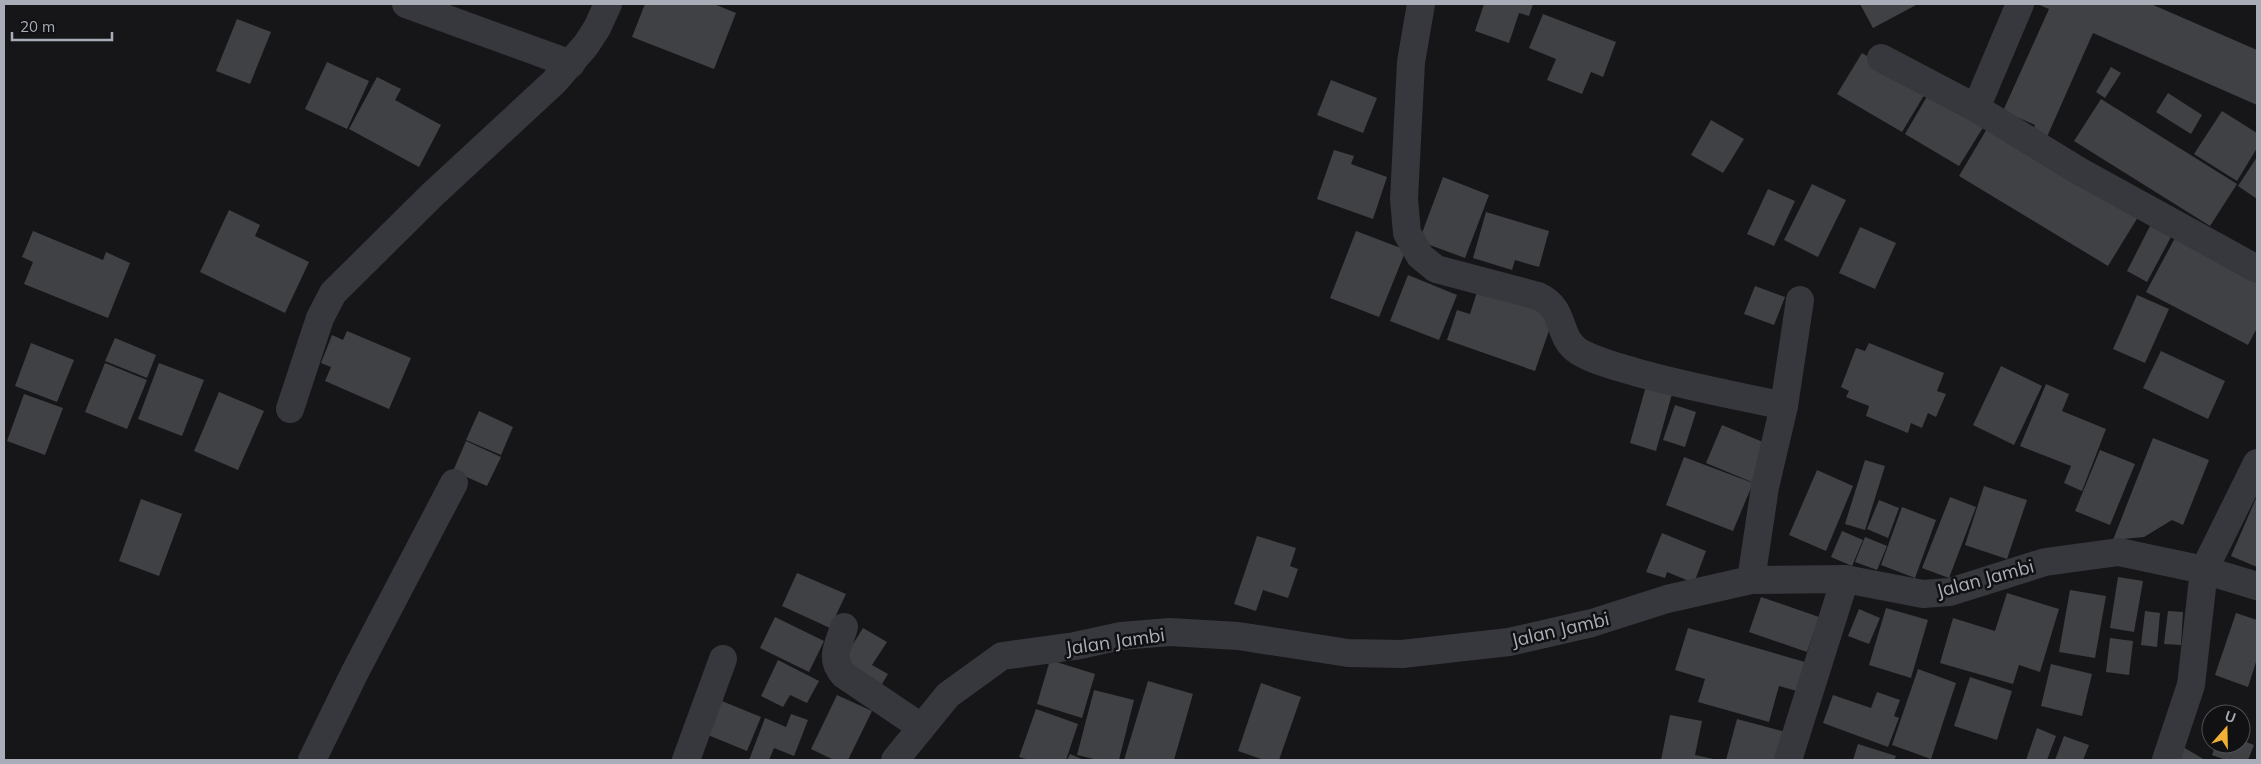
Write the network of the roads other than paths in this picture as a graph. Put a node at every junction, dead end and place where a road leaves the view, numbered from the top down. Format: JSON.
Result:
{"nodes":[{"id":1,"x":406,"y":4,"type":"edge"},
{"id":2,"x":608,"y":4,"type":"edge"},
{"id":3,"x":1421,"y":4,"type":"edge"},
{"id":4,"x":2020,"y":4,"type":"edge"},
{"id":5,"x":1882,"y":58,"type":"dead end"},
{"id":6,"x":571,"y":64,"type":"junction"},
{"id":7,"x":1976,"y":108,"type":"junction"},
{"id":8,"x":2257,"y":268,"type":"edge"},
{"id":9,"x":1800,"y":300,"type":"dead end"},
{"id":10,"x":1784,"y":406,"type":"junction"},
{"id":11,"x":290,"y":409,"type":"dead end"},
{"id":12,"x":2257,"y":463,"type":"edge"},
{"id":13,"x":454,"y":483,"type":"dead end"},
{"id":14,"x":2204,"y":570,"type":"junction"},
{"id":15,"x":1845,"y":579,"type":"junction"},
{"id":16,"x":1751,"y":580,"type":"junction"},
{"id":17,"x":2257,"y":586,"type":"edge"},
{"id":18,"x":844,"y":627,"type":"dead end"},
{"id":19,"x":723,"y":659,"type":"dead end"},
{"id":20,"x":921,"y":727,"type":"junction"},
{"id":21,"x":312,"y":760,"type":"edge"},
{"id":22,"x":686,"y":760,"type":"edge"},
{"id":23,"x":895,"y":760,"type":"edge"},
{"id":24,"x":1788,"y":760,"type":"edge"},
{"id":25,"x":2166,"y":760,"type":"edge"}],
"edges":[{"from":1,"to":6,"type":"street"},
{"from":2,"to":6,"type":"street"},
{"from":3,"to":10,"type":"street"},
{"from":4,"to":7,"type":"street"},
{"from":5,"to":7,"type":"street"},
{"from":6,"to":11,"type":"street"},
{"from":7,"to":8,"type":"street"},
{"from":9,"to":10,"type":"street"},
{"from":10,"to":16,"type":"street"},
{"from":12,"to":14,"type":"street"},
{"from":13,"to":21,"type":"street"},
{"from":14,"to":15,"type":"street","name":"Jalan Jambi"},
{"from":14,"to":17,"type":"street","name":"Jalan Jambi"},
{"from":14,"to":25,"type":"street"},
{"from":15,"to":16,"type":"street","name":"Jalan Jambi"},
{"from":15,"to":24,"type":"street"},
{"from":16,"to":20,"type":"street","name":"Jalan Jambi"},
{"from":18,"to":20,"type":"street"},
{"from":19,"to":22,"type":"street"},
{"from":20,"to":23,"type":"street","name":"Jalan Jambi"}]}
